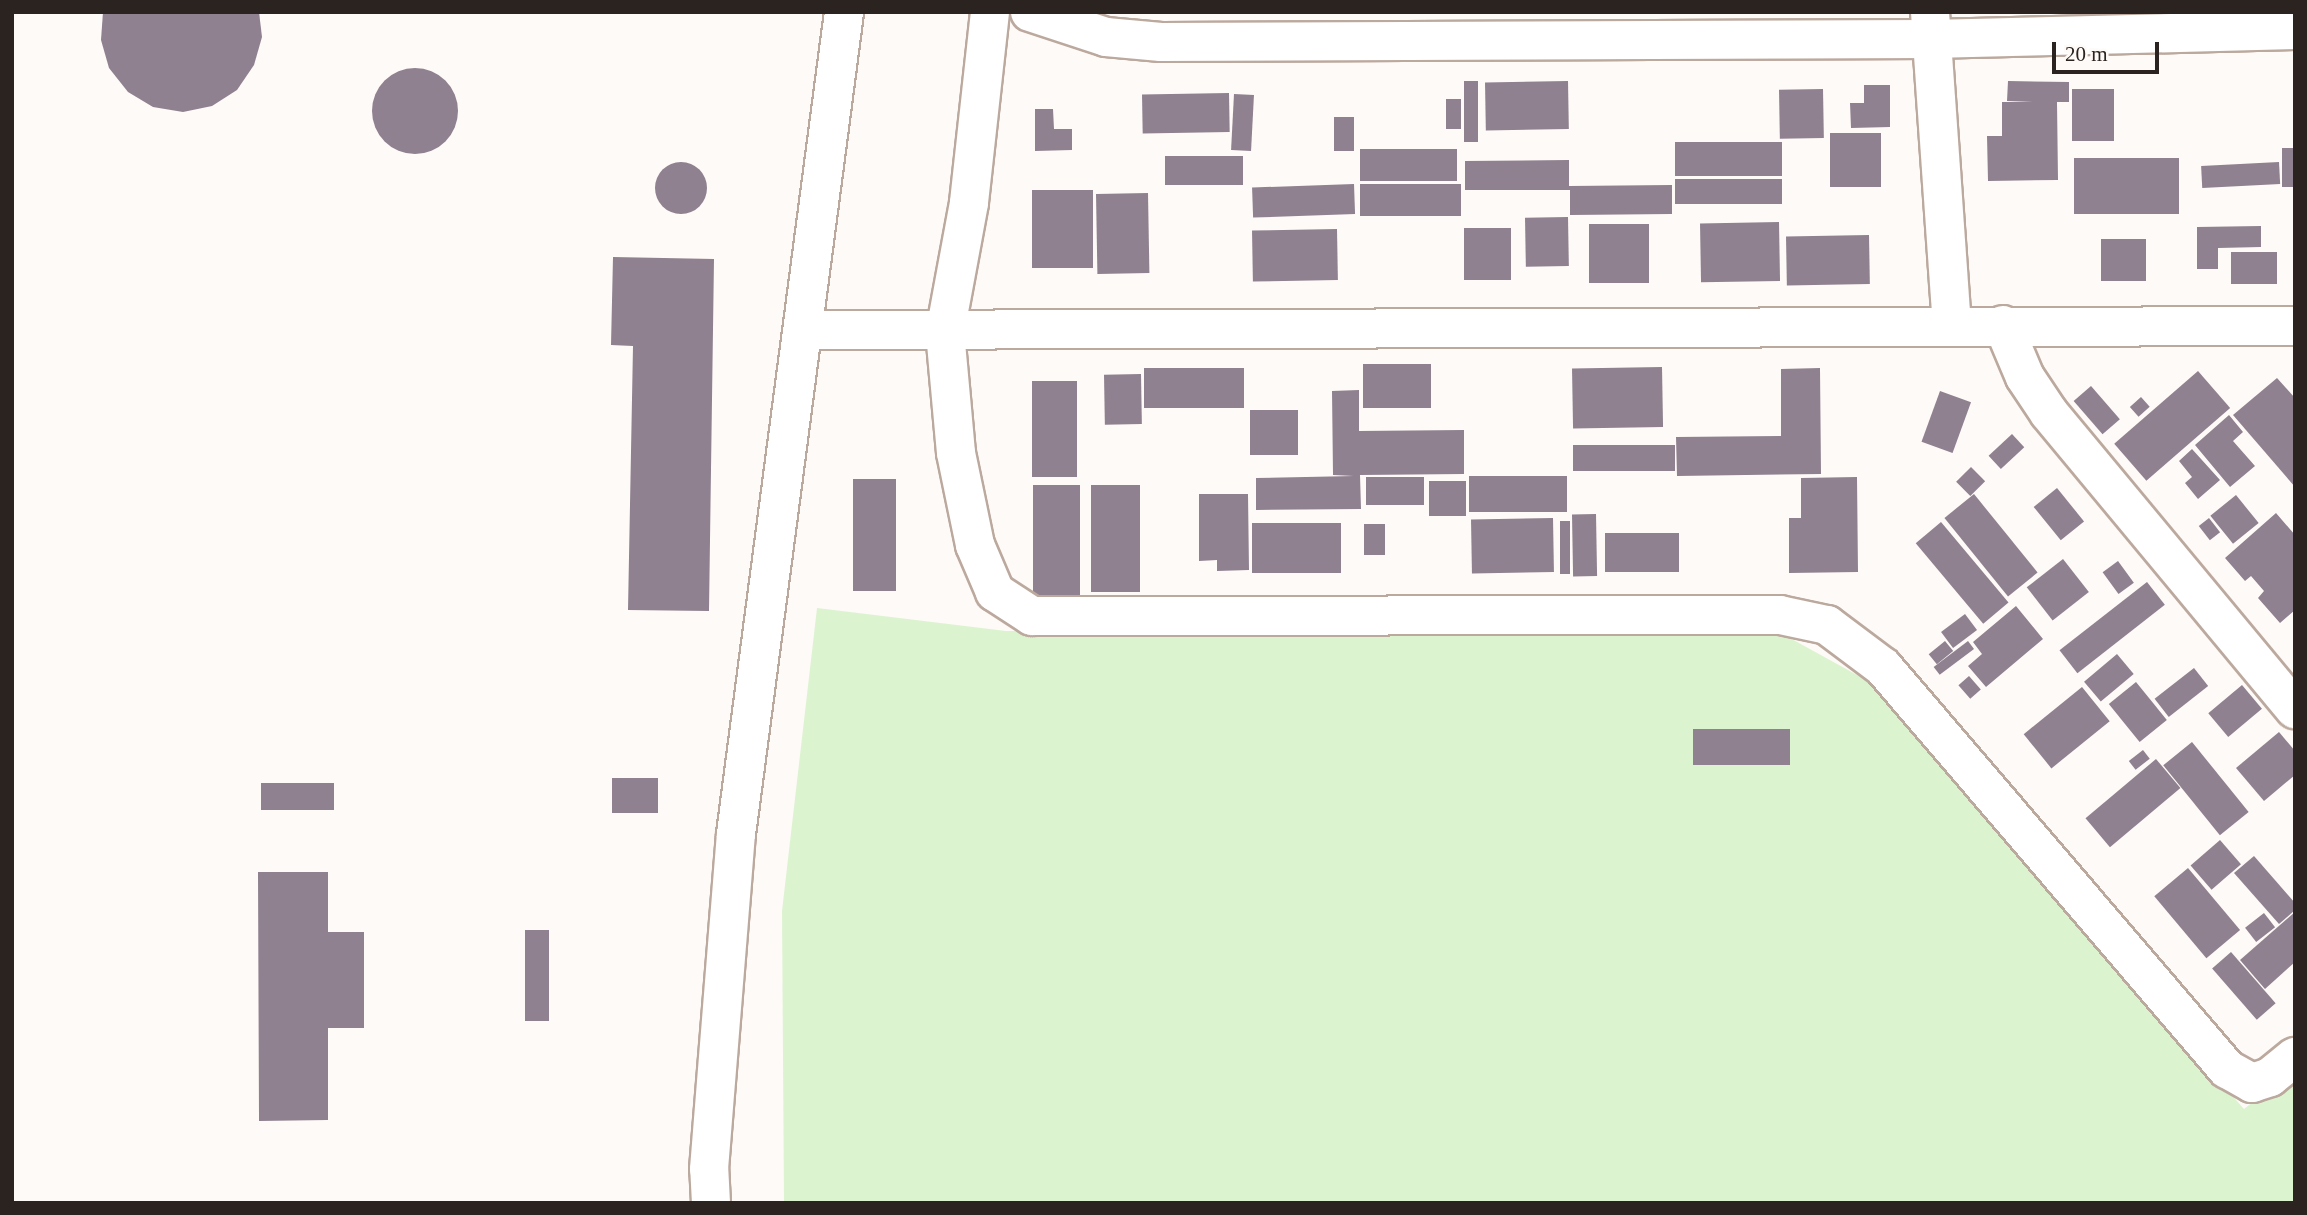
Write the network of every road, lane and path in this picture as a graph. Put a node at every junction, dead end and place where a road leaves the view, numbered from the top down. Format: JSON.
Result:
{"nodes":[{"id":1,"x":844,"y":12,"type":"edge"},
{"id":2,"x":990,"y":12,"type":"edge"},
{"id":3,"x":1030,"y":12,"type":"edge"},
{"id":4,"x":1930,"y":26,"type":"edge"},
{"id":5,"x":2295,"y":30,"type":"edge"},
{"id":6,"x":1952,"y":324,"type":"junction"},
{"id":7,"x":2003,"y":325,"type":"junction"},
{"id":8,"x":2295,"y":326,"type":"edge"},
{"id":9,"x":806,"y":330,"type":"junction"},
{"id":10,"x":945,"y":332,"type":"junction"},
{"id":11,"x":2295,"y":709,"type":"edge"},
{"id":12,"x":2295,"y":1057,"type":"edge"},
{"id":13,"x":711,"y":1203,"type":"edge"}],
"edges":[{"from":1,"to":9,"type":"street"},
{"from":2,"to":10,"type":"street"},
{"from":3,"to":4,"type":"street"},
{"from":4,"to":5,"type":"street"},
{"from":4,"to":6,"type":"street"},
{"from":6,"to":7,"type":"street"},
{"from":6,"to":10,"type":"street"},
{"from":7,"to":8,"type":"street"},
{"from":7,"to":11,"type":"street"},
{"from":9,"to":10,"type":"street"},
{"from":9,"to":13,"type":"street"},
{"from":10,"to":12,"type":"street"}]}
